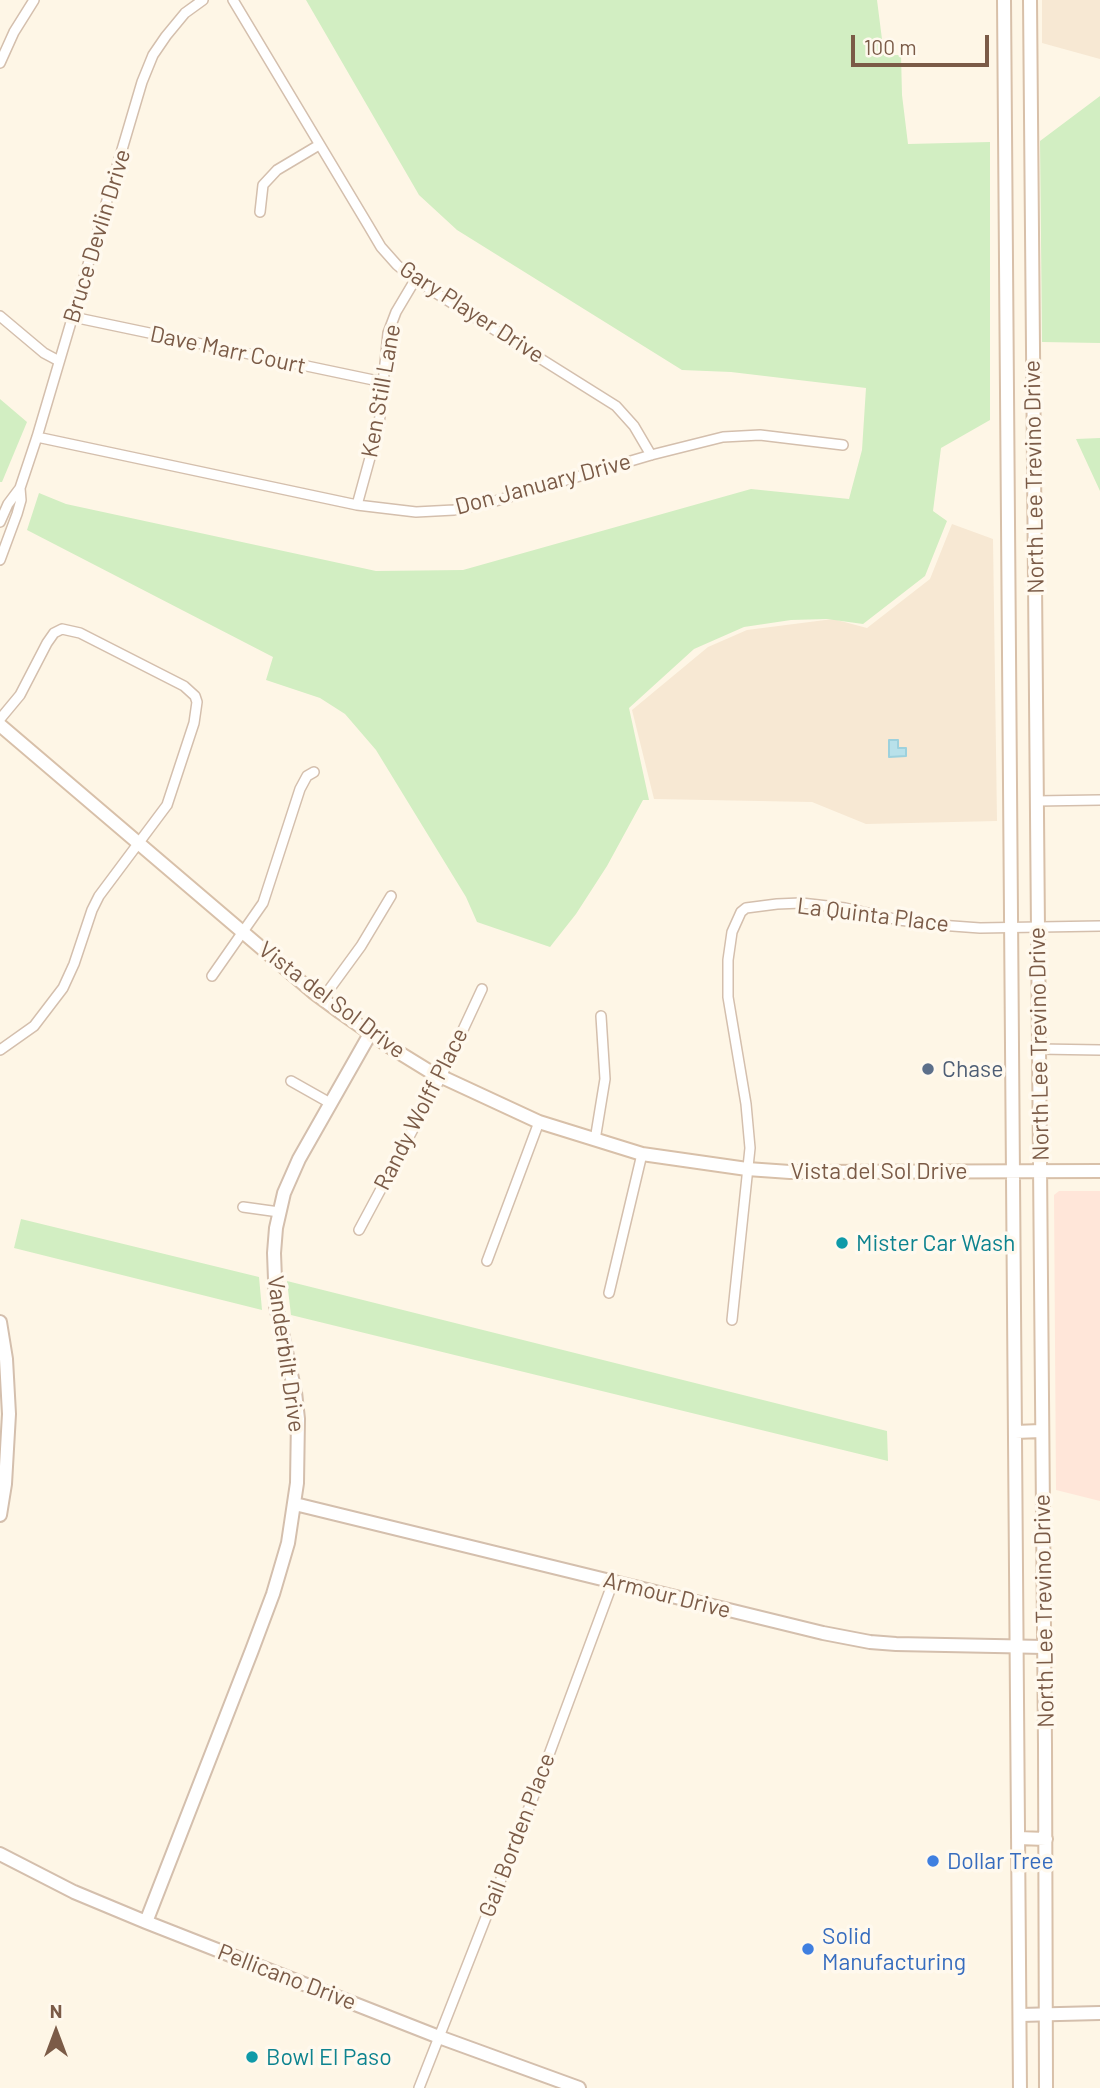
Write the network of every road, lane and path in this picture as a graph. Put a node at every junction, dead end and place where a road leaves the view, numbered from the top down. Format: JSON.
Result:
{"nodes":[{"id":1,"x":34,"y":0,"type":"edge"},
{"id":2,"x":203,"y":0,"type":"edge"},
{"id":3,"x":233,"y":0,"type":"edge"},
{"id":4,"x":1004,"y":0,"type":"edge"},
{"id":5,"x":1030,"y":0,"type":"edge"},
{"id":6,"x":0,"y":63,"type":"edge"},
{"id":7,"x":319,"y":145,"type":"junction"},
{"id":8,"x":260,"y":212,"type":"dead end"},
{"id":9,"x":415,"y":280,"type":"junction"},
{"id":10,"x":0,"y":316,"type":"edge"},
{"id":11,"x":73,"y":317,"type":"junction"},
{"id":12,"x":59,"y":361,"type":"junction"},
{"id":13,"x":383,"y":382,"type":"junction"},
{"id":14,"x":37,"y":437,"type":"junction"},
{"id":15,"x":843,"y":445,"type":"dead end"},
{"id":16,"x":651,"y":455,"type":"junction"},
{"id":17,"x":20,"y":488,"type":"junction"},
{"id":18,"x":357,"y":505,"type":"junction"},
{"id":19,"x":0,"y":522,"type":"edge"},
{"id":20,"x":0,"y":560,"type":"edge"},
{"id":21,"x":0,"y":719,"type":"edge"},
{"id":22,"x":0,"y":725,"type":"edge"},
{"id":23,"x":314,"y":772,"type":"dead end"},
{"id":24,"x":1100,"y":800,"type":"edge"},
{"id":25,"x":1036,"y":801,"type":"junction"},
{"id":26,"x":139,"y":844,"type":"junction"},
{"id":27,"x":391,"y":896,"type":"dead end"},
{"id":28,"x":1100,"y":926,"type":"edge"},
{"id":29,"x":1038,"y":927,"type":"junction"},
{"id":30,"x":1011,"y":928,"type":"junction"},
{"id":31,"x":242,"y":931,"type":"junction"},
{"id":32,"x":212,"y":976,"type":"dead end"},
{"id":33,"x":482,"y":989,"type":"dead end"},
{"id":34,"x":323,"y":998,"type":"junction"},
{"id":35,"x":601,"y":1016,"type":"dead end"},
{"id":36,"x":370,"y":1034,"type":"junction"},
{"id":37,"x":1039,"y":1049,"type":"junction"},
{"id":38,"x":0,"y":1050,"type":"edge"},
{"id":39,"x":1100,"y":1050,"type":"edge"},
{"id":40,"x":441,"y":1077,"type":"junction"},
{"id":41,"x":291,"y":1082,"type":"dead end"},
{"id":42,"x":330,"y":1103,"type":"junction"},
{"id":43,"x":539,"y":1122,"type":"junction"},
{"id":44,"x":595,"y":1140,"type":"junction"},
{"id":45,"x":642,"y":1154,"type":"junction"},
{"id":46,"x":747,"y":1169,"type":"junction"},
{"id":47,"x":1013,"y":1171,"type":"junction"},
{"id":48,"x":1040,"y":1171,"type":"junction"},
{"id":49,"x":1100,"y":1171,"type":"edge"},
{"id":50,"x":243,"y":1207,"type":"dead end"},
{"id":51,"x":279,"y":1212,"type":"junction"},
{"id":52,"x":359,"y":1230,"type":"dead end"},
{"id":53,"x":487,"y":1261,"type":"dead end"},
{"id":54,"x":609,"y":1293,"type":"dead end"},
{"id":55,"x":732,"y":1320,"type":"dead end"},
{"id":56,"x":0,"y":1322,"type":"edge"},
{"id":57,"x":1015,"y":1432,"type":"junction"},
{"id":58,"x":1041,"y":1432,"type":"junction"},
{"id":59,"x":295,"y":1504,"type":"junction"},
{"id":60,"x":0,"y":1515,"type":"edge"},
{"id":61,"x":614,"y":1582,"type":"junction"},
{"id":62,"x":1016,"y":1646,"type":"junction"},
{"id":63,"x":1044,"y":1647,"type":"junction"},
{"id":64,"x":1018,"y":1838,"type":"junction"},
{"id":65,"x":1046,"y":1839,"type":"junction"},
{"id":66,"x":0,"y":1854,"type":"edge"},
{"id":67,"x":146,"y":1922,"type":"junction"},
{"id":68,"x":1100,"y":2013,"type":"edge"},
{"id":69,"x":1046,"y":2014,"type":"junction"},
{"id":70,"x":1020,"y":2015,"type":"junction"},
{"id":71,"x":439,"y":2036,"type":"junction"},
{"id":72,"x":419,"y":2088,"type":"edge"},
{"id":73,"x":579,"y":2088,"type":"edge"},
{"id":74,"x":1020,"y":2088,"type":"edge"},
{"id":75,"x":1046,"y":2088,"type":"edge"}],
"edges":[{"from":1,"to":6,"type":"street"},
{"from":2,"to":11,"type":"street","name":"Bruce Devlin Drive"},
{"from":3,"to":7,"type":"street","name":"Gary Player Drive"},
{"from":4,"to":30,"type":"main road","name":"North Lee Trevino Drive"},
{"from":5,"to":25,"type":"main road","name":"North Lee Trevino Drive"},
{"from":7,"to":8,"type":"street"},
{"from":7,"to":9,"type":"street","name":"Gary Player Drive"},
{"from":9,"to":13,"type":"street","name":"Ken Still Lane"},
{"from":9,"to":16,"type":"street","name":"Gary Player Drive"},
{"from":10,"to":12,"type":"street"},
{"from":11,"to":12,"type":"street","name":"Bruce Devlin Drive"},
{"from":11,"to":13,"type":"street","name":"Dave Marr Court"},
{"from":12,"to":14,"type":"street","name":"Bruce Devlin Drive"},
{"from":13,"to":18,"type":"street","name":"Ken Still Lane"},
{"from":14,"to":17,"type":"street","name":"Bruce Devlin Drive"},
{"from":14,"to":18,"type":"street","name":"Don January Drive"},
{"from":15,"to":16,"type":"street","name":"Don January Drive"},
{"from":16,"to":18,"type":"street","name":"Don January Drive"},
{"from":17,"to":19,"type":"street","name":"Bruce Devlin Drive"},
{"from":17,"to":20,"type":"street","name":"Bruce Devlin Drive"},
{"from":21,"to":26,"type":"street"},
{"from":22,"to":26,"type":"main road","name":"Vista del Sol Drive"},
{"from":23,"to":31,"type":"street"},
{"from":24,"to":25,"type":"street"},
{"from":25,"to":29,"type":"main road","name":"North Lee Trevino Drive"},
{"from":26,"to":31,"type":"main road","name":"Vista del Sol Drive"},
{"from":26,"to":38,"type":"street"},
{"from":27,"to":34,"type":"street"},
{"from":28,"to":29,"type":"street","name":"La Quinta Place"},
{"from":29,"to":30,"type":"street","name":"La Quinta Place"},
{"from":29,"to":37,"type":"main road","name":"North Lee Trevino Drive"},
{"from":30,"to":46,"type":"street","name":"La Quinta Place"},
{"from":30,"to":47,"type":"main road","name":"North Lee Trevino Drive"},
{"from":31,"to":32,"type":"street"},
{"from":31,"to":34,"type":"main road","name":"Vista del Sol Drive"},
{"from":33,"to":40,"type":"street","name":"Randy Wolff Place"},
{"from":34,"to":36,"type":"main road","name":"Vista del Sol Drive"},
{"from":35,"to":44,"type":"street"},
{"from":36,"to":40,"type":"main road","name":"Vista del Sol Drive"},
{"from":36,"to":42,"type":"main road","name":"Vanderbilt Drive"},
{"from":37,"to":39,"type":"street"},
{"from":37,"to":48,"type":"main road","name":"North Lee Trevino Drive"},
{"from":40,"to":43,"type":"main road","name":"Vista del Sol Drive"},
{"from":40,"to":52,"type":"street","name":"Randy Wolff Place"},
{"from":41,"to":42,"type":"street"},
{"from":42,"to":51,"type":"main road","name":"Vanderbilt Drive"},
{"from":43,"to":44,"type":"main road","name":"Vista del Sol Drive"},
{"from":43,"to":53,"type":"street"},
{"from":44,"to":45,"type":"main road","name":"Vista del Sol Drive"},
{"from":45,"to":46,"type":"main road","name":"Vista del Sol Drive"},
{"from":45,"to":54,"type":"street"},
{"from":46,"to":47,"type":"main road","name":"Vista del Sol Drive"},
{"from":46,"to":55,"type":"street"},
{"from":47,"to":48,"type":"main road","name":"Vista del Sol Drive"},
{"from":47,"to":57,"type":"main road","name":"North Lee Trevino Drive"},
{"from":48,"to":49,"type":"main road","name":"Vista del Sol Drive"},
{"from":48,"to":58,"type":"main road","name":"North Lee Trevino Drive"},
{"from":50,"to":51,"type":"street"},
{"from":51,"to":59,"type":"main road","name":"Vanderbilt Drive"},
{"from":56,"to":60,"type":"main road"},
{"from":57,"to":58,"type":"main road"},
{"from":57,"to":62,"type":"main road","name":"North Lee Trevino Drive"},
{"from":58,"to":63,"type":"main road","name":"North Lee Trevino Drive"},
{"from":59,"to":61,"type":"main road","name":"Armour Drive"},
{"from":59,"to":67,"type":"main road","name":"Vanderbilt Drive"},
{"from":61,"to":62,"type":"main road","name":"Armour Drive"},
{"from":61,"to":71,"type":"street","name":"Gail Borden Place"},
{"from":62,"to":63,"type":"main road","name":"Armour Drive"},
{"from":62,"to":64,"type":"main road","name":"North Lee Trevino Drive"},
{"from":63,"to":65,"type":"main road","name":"North Lee Trevino Drive"},
{"from":64,"to":65,"type":"main road"},
{"from":64,"to":70,"type":"main road","name":"North Lee Trevino Drive"},
{"from":65,"to":69,"type":"main road","name":"North Lee Trevino Drive"},
{"from":66,"to":67,"type":"main road","name":"Pellicano Drive"},
{"from":67,"to":71,"type":"main road","name":"Pellicano Drive"},
{"from":68,"to":69,"type":"main road"},
{"from":69,"to":70,"type":"main road"},
{"from":69,"to":75,"type":"main road","name":"North Lee Trevino Drive"},
{"from":70,"to":74,"type":"main road","name":"North Lee Trevino Drive"},
{"from":71,"to":72,"type":"street","name":"Gail Borden Place"},
{"from":71,"to":73,"type":"main road","name":"Pellicano Drive"}]}
